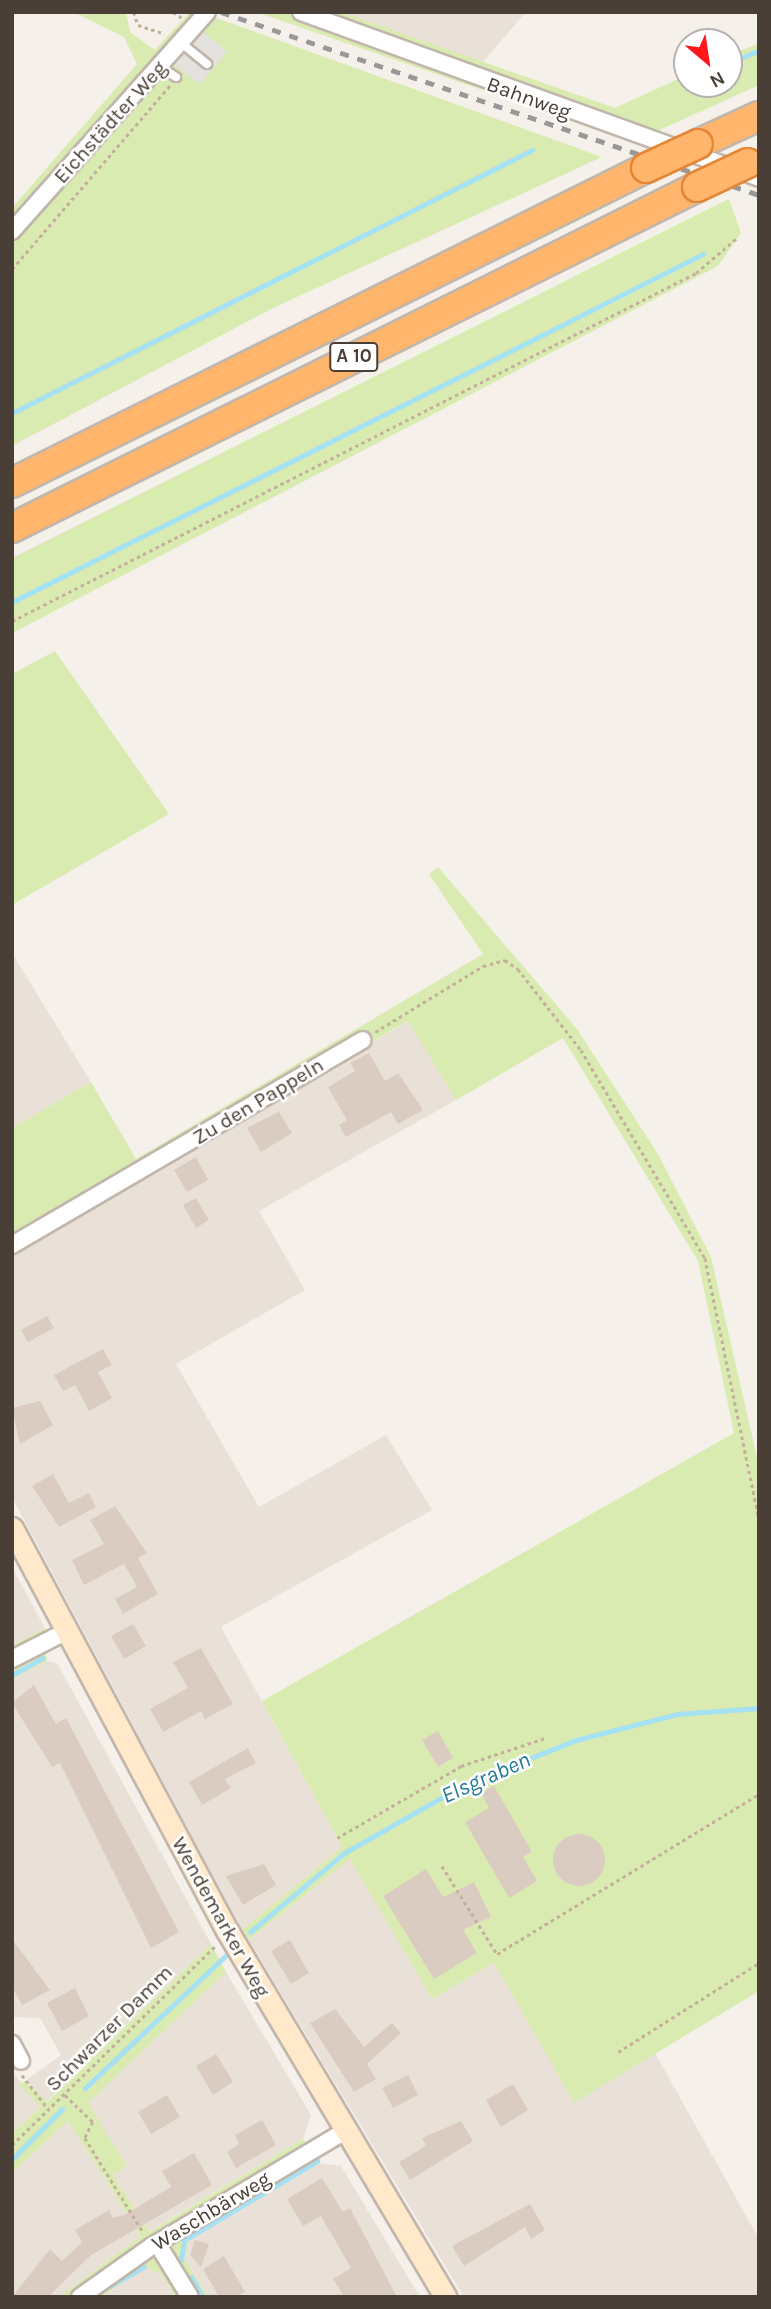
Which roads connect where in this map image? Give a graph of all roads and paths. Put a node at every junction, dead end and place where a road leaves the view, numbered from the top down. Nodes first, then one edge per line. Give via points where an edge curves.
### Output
1 (134, 12) edge
2 (207, 12) edge
3 (301, 12) edge
4 (180, 43) junction
5 (207, 64) dead end
6 (160, 67) junction
7 (176, 77) joint
8 (759, 116) edge
9 (755, 166) edge
10 (12, 230) edge
11 (738, 237) dead end
12 (12, 269) edge
13 (12, 483) edge
14 (12, 528) edge
15 (12, 621) edge
16 (363, 1040) joint
17 (12, 1245) edge
18 (759, 1519) edge
19 (12, 1528) edge
20 (66, 1631) junction
21 (12, 1659) edge
22 (545, 1738) dead end
23 (759, 1794) edge
24 (337, 1838) dead end
25 (442, 1866) dead end
26 (228, 1932) junction
27 (759, 1963) edge
28 (12, 2044) edge
29 (618, 2052) dead end
30 (21, 2061) joint
31 (65, 2095) junction
32 (49, 2111) junction
33 (345, 2131) junction
34 (12, 2145) edge
35 (155, 2244) junction
36 (80, 2297) edge
37 (190, 2297) edge
38 (446, 2297) edge

1 - 4 path via 138,25
2 - 4 street, Eichstädter Weg
3 - 9 street, Bahnweg
4 - 5 lane
4 - 6 street, Eichstädter Weg
6 - 7 lane
6 - 10 street, Eichstädter Weg
7 - 12 path
8 - 13 highway, A 10, bridge
9 - 14 highway, A 10, bridge via 697,187
11 - 15 path via 696,273
16 - 17 street, Zu den Pappeln
16 - 18 path via 483,966 505,960 581,1050 705,1258
19 - 20 street, Wendemarker Weg
20 - 21 street
20 - 26 street, Wendemarker Weg
22 - 24 path via 461,1766
23 - 25 path via 497,1954
26 - 31 path, Schwarzer Damm
26 - 33 street, Wendemarker Weg
27 - 29 path
28 - 30 street
30 - 32 path via 22,2082
31 - 32 path, Schwarzer Damm
31 - 35 path via 93,2122 85,2138
32 - 34 path, Schwarzer Damm
33 - 35 street, Waschbärweg
33 - 38 street, Wendemarker Weg
35 - 36 street, Waschbärweg
35 - 37 street

